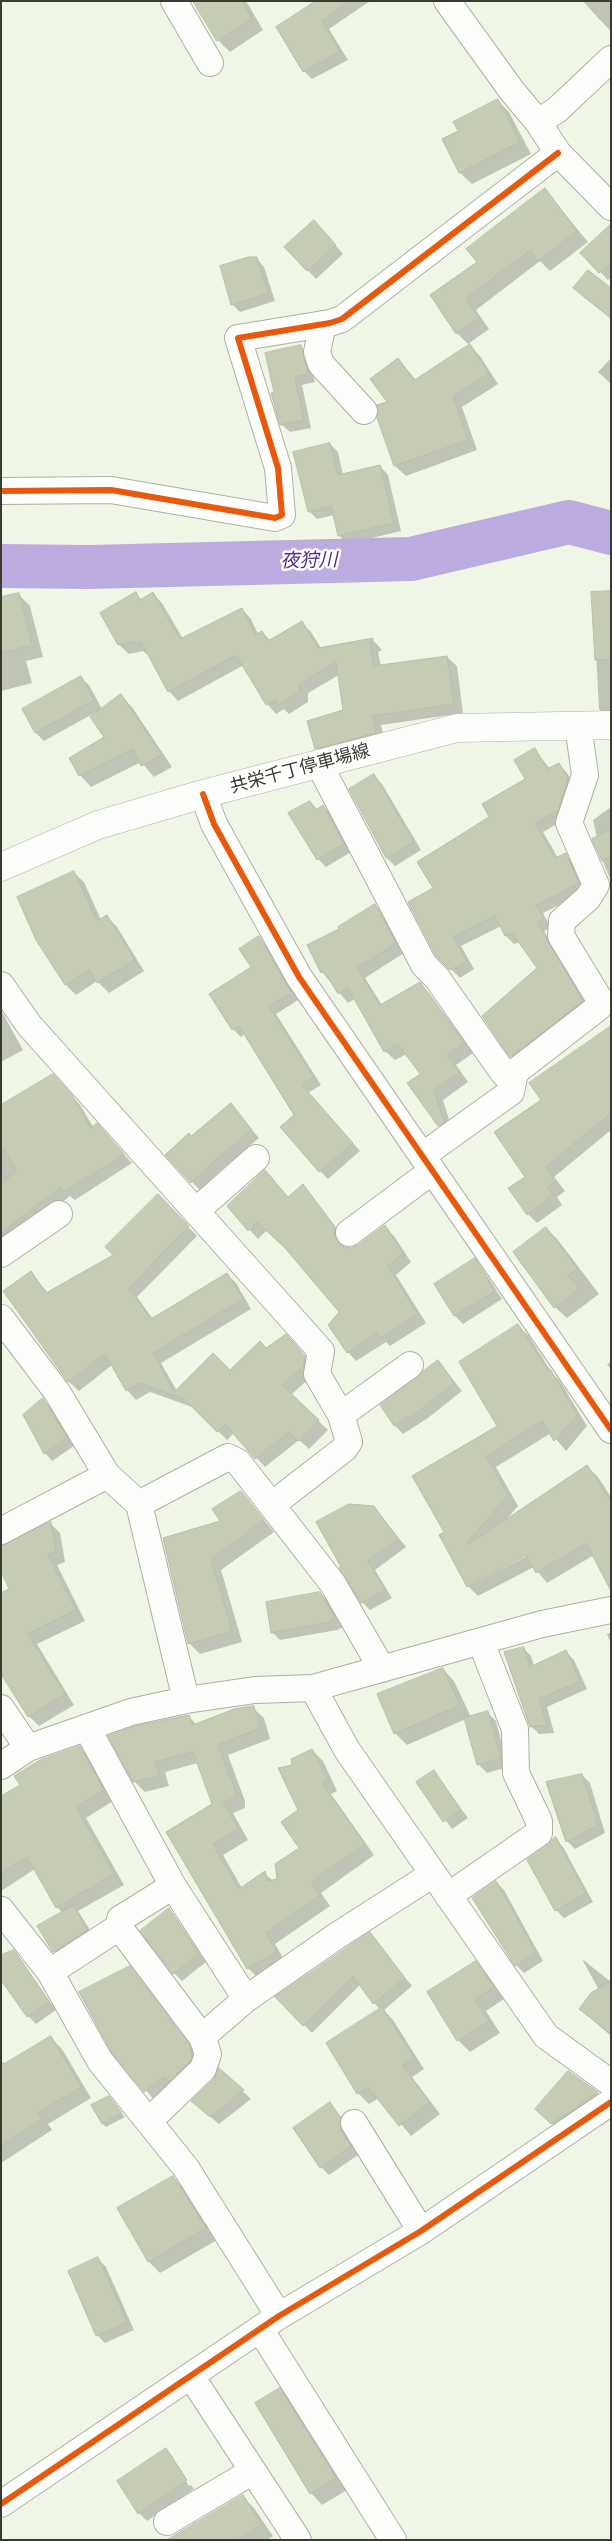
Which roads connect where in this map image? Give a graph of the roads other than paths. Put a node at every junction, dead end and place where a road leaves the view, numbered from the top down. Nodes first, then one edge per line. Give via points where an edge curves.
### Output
1 (174, 1) edge
2 (447, 1) edge
3 (611, 59) edge
4 (210, 63) dead end
5 (538, 122) junction
6 (558, 153) junction
7 (611, 207) edge
8 (323, 324) junction
9 (364, 411) dead end
10 (1, 491) edge
11 (578, 725) junction
12 (611, 725) edge
13 (319, 764) junction
14 (202, 794) junction
15 (1, 867) edge
16 (1, 985) edge
17 (606, 1001) edge
18 (512, 1082) junction
19 (256, 1158) dead end
20 (427, 1164) junction
21 (196, 1211) junction
22 (59, 1214) dead end
23 (349, 1232) dead end
24 (1, 1254) edge
25 (1, 1318) edge
26 (410, 1365) dead end
27 (341, 1415) junction
28 (610, 1425) edge
29 (106, 1475) junction
30 (139, 1504) junction
31 (273, 1504) junction
32 (1, 1531) edge
33 (611, 1610) edge
34 (481, 1642) junction
35 (382, 1669) junction
36 (313, 1688) junction
37 (186, 1700) junction
38 (1, 1708) edge
39 (87, 1728) junction
40 (28, 1748) junction
41 (1, 1766) edge
42 (433, 1874) junction
43 (173, 1886) junction
44 (448, 1896) junction
45 (1, 1910) edge
46 (118, 1927) junction
47 (50, 1972) junction
48 (246, 1999) junction
49 (202, 2037) junction
50 (611, 2083) edge
51 (611, 2102) edge
52 (149, 2121) junction
53 (354, 2123) dead end
54 (421, 2231) junction
55 (270, 2323) junction
56 (191, 2376) junction
57 (253, 2471) junction
58 (1, 2504) edge
59 (167, 2522) dead end
60 (298, 2540) edge
61 (393, 2540) edge

1 - 4 street
2 - 5 street
3 - 5 street via 557,110
5 - 6 street
6 - 7 street
6 - 8 street via 342,319
8 - 9 street via 317,352 321,364
8 - 10 street via 238,338 278,468 282,515 275,518 111,490
11 - 12 main road, 共栄千丁停車場線
11 - 13 main road, 共栄千丁停車場線 via 457,728
11 - 17 street via 585,775 569,823 596,885 588,898 562,920 561,936
13 - 14 main road, 共栄千丁停車場線
13 - 18 street via 424,965 437,978
14 - 15 main road, 共栄千丁停車場線 via 98,826
14 - 20 street via 214,824 299,977
16 - 21 street via 29,1025
17 - 18 street via 515,1072
18 - 20 street via 511,1092
19 - 21 street
20 - 23 street
20 - 28 street
21 - 27 street via 321,1352 318,1374
22 - 24 street
25 - 29 street via 57,1392
26 - 27 street
27 - 31 street via 349,1442 344,1449
29 - 30 street
29 - 32 street
30 - 31 street via 228,1457 238,1462
30 - 37 street
31 - 35 street via 333,1584
33 - 34 street via 542,1624
34 - 35 street
34 - 44 street via 515,1729 516,1772 539,1820 539,1833
35 - 36 street
36 - 37 street via 255,1690
36 - 42 street via 347,1750
37 - 39 street via 131,1712
38 - 40 street
39 - 40 street
39 - 43 street
40 - 41 street
42 - 44 street
42 - 48 street
43 - 46 street via 120,1919
43 - 48 street
44 - 50 street via 546,2036
45 - 47 street
46 - 47 street
46 - 49 street
47 - 52 street via 100,2061
48 - 49 street
49 - 52 street via 208,2054 203,2069
51 - 54 street
52 - 55 street via 186,2168
53 - 54 street
54 - 55 street
55 - 56 street
55 - 61 street
56 - 57 street
56 - 58 street
57 - 59 street
57 - 60 street

